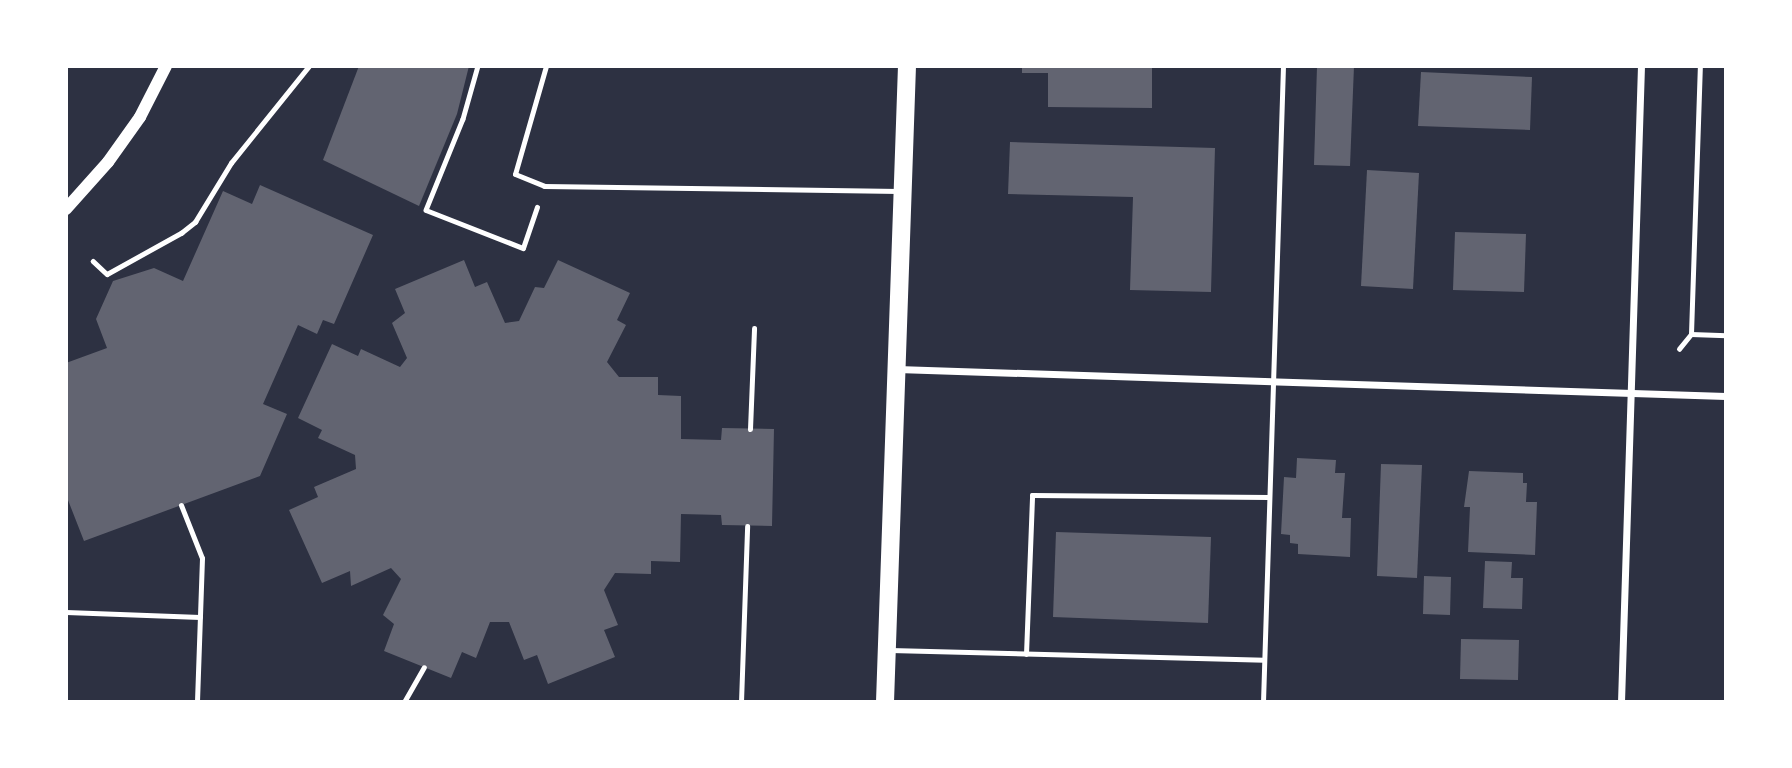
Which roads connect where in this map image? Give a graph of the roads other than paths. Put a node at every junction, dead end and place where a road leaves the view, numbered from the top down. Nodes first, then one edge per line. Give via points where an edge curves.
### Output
1 (166, 66) edge
2 (546, 66) edge
3 (907, 66) edge
4 (1283, 66) edge
5 (1641, 66) edge
6 (902, 191) junction
7 (68, 207) edge
8 (754, 328) dead end
9 (896, 369) junction
10 (1272, 381) junction
11 (1630, 393) junction
12 (1726, 396) edge
13 (750, 429) dead end
14 (1269, 497) junction
15 (181, 505) dead end
16 (747, 526) dead end
17 (66, 612) edge
18 (200, 617) junction
19 (887, 650) junction
20 (1026, 654) junction
21 (1264, 660) junction
22 (424, 667) dead end
23 (197, 702) edge
24 (404, 702) edge
25 (741, 702) edge
26 (885, 702) edge
27 (1263, 702) edge
28 (1621, 702) edge

1 - 7 street via 140,117
2 - 6 lane via 515,174 544,186
3 - 6 main road
4 - 10 lane
5 - 11 street
6 - 9 main road
8 - 13 lane
9 - 10 street
9 - 19 main road
10 - 11 street
10 - 14 lane
11 - 12 street
11 - 28 street
14 - 20 lane via 1032,495
14 - 21 lane
15 - 18 lane via 202,558
16 - 25 lane
17 - 18 lane
18 - 23 lane
19 - 20 lane
19 - 26 main road
20 - 21 lane
21 - 27 lane
22 - 24 lane

